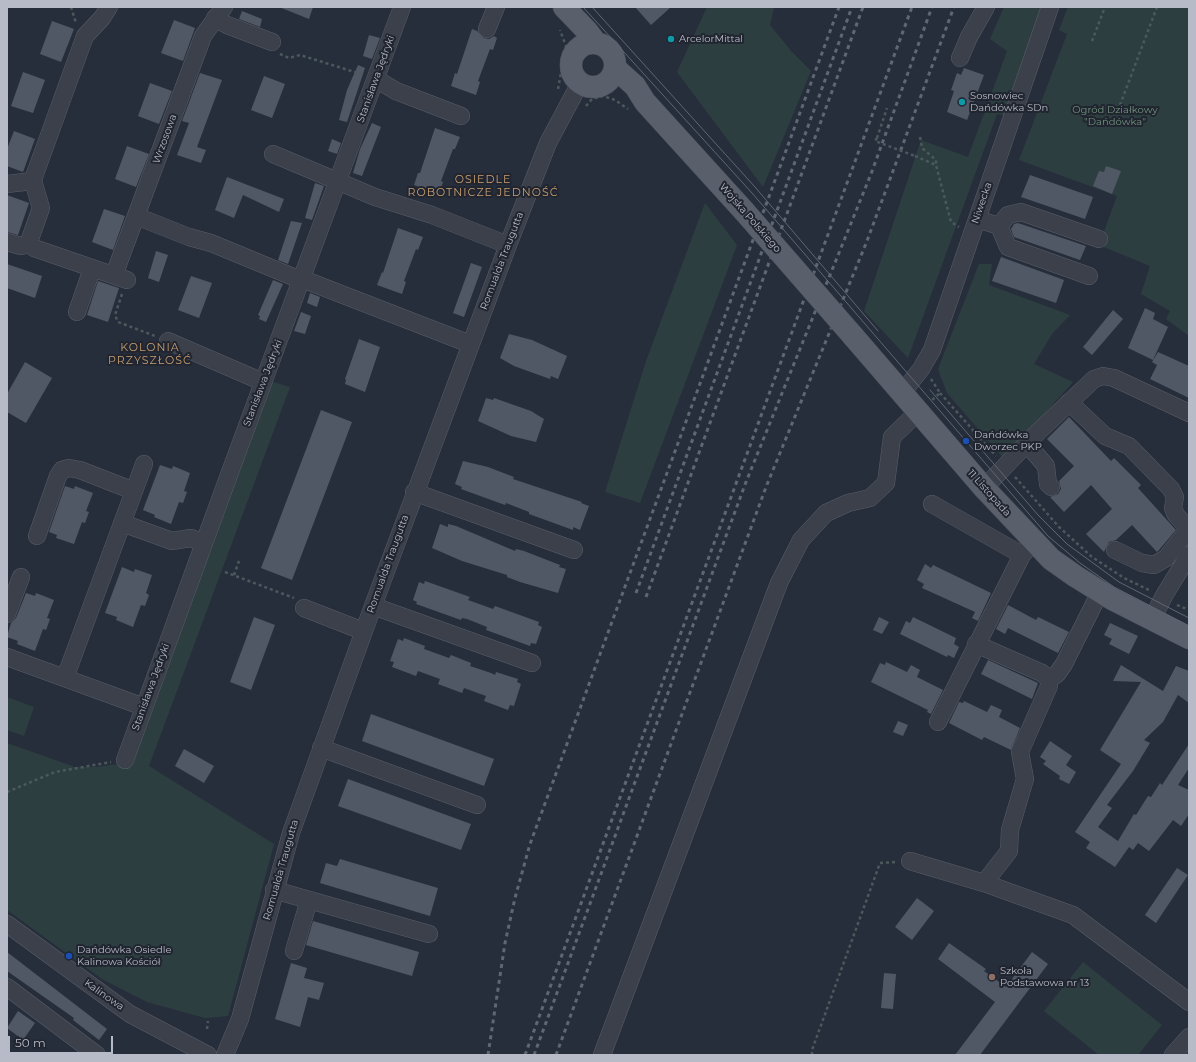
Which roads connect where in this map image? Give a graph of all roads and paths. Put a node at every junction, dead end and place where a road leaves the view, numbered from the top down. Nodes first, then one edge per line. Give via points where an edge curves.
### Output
1 (109, 7) edge
2 (402, 7) edge
3 (496, 7) edge
4 (986, 7) edge
5 (1050, 7) edge
6 (1105, 7) edge
7 (1157, 7) edge
8 (219, 12) edge
9 (563, 15) edge
10 (487, 29) dead end
11 (1092, 41) dead end
12 (272, 42) joint
13 (586, 47) junction
14 (960, 58) dead end
15 (609, 77) junction
16 (376, 79) junction
17 (580, 83) junction
18 (556, 95) dead end
19 (1120, 105) dead end
20 (887, 108) dead end
21 (462, 116) dead end
22 (920, 137) dead end
23 (273, 154) dead end
24 (936, 165) junction
25 (338, 180) junction
26 (33, 181) junction
27 (7, 184) edge
28 (136, 216) junction
29 (977, 219) junction
30 (999, 226) junction
31 (959, 227) dead end
32 (1098, 239) dead end
33 (7, 242) edge
34 (30, 244) junction
35 (508, 245) junction
36 (92, 269) junction
37 (1089, 276) dead end
38 (120, 278) junction
39 (302, 279) junction
40 (77, 312) dead end
41 (853, 336) joint
42 (168, 340) joint
43 (470, 344) junction
44 (263, 382) junction
45 (940, 392) dead end
46 (902, 393) junction
47 (1070, 402) junction
48 (918, 412) junction
49 (1189, 413) edge
50 (1027, 444) junction
51 (144, 464) dead end
52 (1006, 466) junction
53 (1051, 487) dead end
54 (984, 488) junction
55 (134, 491) junction
56 (414, 492) junction
57 (932, 504) dead end
58 (122, 523) junction
59 (1189, 529) edge
60 (37, 536) dead end
61 (204, 543) junction
62 (1028, 548) junction
63 (574, 550) dead end
64 (1115, 550) dead end
65 (1189, 556) edge
66 (239, 561) dead end
67 (225, 572) dead end
68 (234, 575) junction
69 (21, 577) dead end
70 (1100, 592) junction
71 (1163, 597) junction
72 (372, 606) junction
73 (304, 608) joint
74 (1189, 610) edge
75 (7, 614) edge
76 (1152, 620) junction
77 (1189, 623) edge
78 (363, 631) junction
79 (1189, 638) edge
80 (976, 644) junction
81 (7, 657) edge
82 (532, 663) dead end
83 (64, 678) junction
84 (1049, 679) junction
85 (144, 708) junction
86 (938, 722) dead end
87 (321, 748) junction
88 (125, 760) joint
89 (7, 792) edge
90 (477, 805) dead end
91 (910, 860) joint
92 (984, 883) junction
93 (274, 890) junction
94 (309, 900) junction
95 (7, 924) edge
96 (429, 934) dead end
97 (294, 951) dead end
98 (7, 987) edge
99 (1189, 1002) edge
100 (208, 1021) dead end
101 (207, 1029) dead end
102 (1189, 1037) edge
103 (97, 1055) edge
104 (208, 1055) edge
105 (225, 1055) edge
106 (602, 1055) edge
107 (812, 1055) edge
108 (1173, 1055) edge

1 - 26 street via 85,36
2 - 16 street, Stanisława Jędryki
3 - 10 street
4 - 14 street
5 - 29 street, Niwecka
6 - 11 path
7 - 19 path
8 - 12 street via 228,26
8 - 28 street, Wrzosowa via 203,36
9 - 13 main road via 587,31
9 - 18 path via 566,46
12 - 16 path via 275,52 289,58 300,55
13 - 15 main road via 610,50 614,60
13 - 17 main road via 573,56 572,74
15 - 17 main road via 595,87 587,87
15 - 41 main road, Wojska Polskiego, bridge via 634,86 645,102
16 - 21 street via 396,91
16 - 25 street, Stanisława Jędryki
17 - 35 street, Romualda Traugutta via 548,143
20 - 24 path, bridge via 875,141
22 - 24 path via 922,148 936,160
23 - 25 street
24 - 31 path via 951,222
25 - 35 street via 375,197 432,215
25 - 39 street, Stanisława Jędryki
26 - 27 street
26 - 34 street via 40,208
28 - 38 street, Wrzosowa
28 - 39 street
29 - 30 street
29 - 46 street, Niwecka via 932,350
30 - 32 street via 1008,215 1021,212
30 - 37 street via 1008,247
33 - 34 street via 21,246
34 - 36 street via 34,248
35 - 43 street, Romualda Traugutta
36 - 38 street
36 - 40 street
38 - 42 path via 115,315 118,322
39 - 43 street
39 - 44 street, Stanisława Jędryki
41 - 46 main road, 11 Listopada
42 - 44 street
43 - 56 street, Romualda Traugutta
44 - 61 street, Stanisława Jędryki
45 - 52 path
46 - 48 main road, 11 Listopada
47 - 49 street via 1094,379 1103,376 1114,378
47 - 50 street
47 - 59 street via 1105,436 1129,446 1171,489 1175,497 1173,508 1176,515
48 - 54 main road, 11 Listopada
48 - 106 street via 892,437 886,483 870,498 848,502 826,513 801,540 778,583
50 - 52 street
50 - 53 street via 1046,466 1048,484
51 - 55 street
52 - 54 street
52 - 71 path via 1059,527 1092,557 1124,578
54 - 62 main road, 11 Listopada
55 - 58 street
55 - 60 street via 80,470 62,470
56 - 63 street
56 - 72 street, Romualda Traugutta
57 - 62 street
58 - 61 street via 172,541 191,538
58 - 83 street
59 - 64 street via 1166,558 1154,565
61 - 85 street, Stanisława Jędryki
62 - 70 main road, 11 Listopada via 1051,559
62 - 80 street
65 - 71 street
66 - 68 path
67 - 68 path
68 - 73 path via 294,598
69 - 75 street
70 - 76 main road, 11 Listopada
70 - 84 street via 1064,664 1057,674
71 - 74 path
71 - 76 street
72 - 78 street, Romualda Traugutta
72 - 82 street
73 - 78 street
76 - 77 main road, 11 Listopada
76 - 79 main road, 11 Listopada
78 - 87 street, Romualda Traugutta
80 - 84 street
80 - 86 street
81 - 83 street
83 - 85 street
84 - 92 street via 1049,686 1020,752 1025,778 1010,830 1009,851
85 - 88 street, Stanisława Jędryki
87 - 90 street
87 - 93 street, Romualda Traugutta
88 - 89 path via 55,772
91 - 92 street
91 - 107 path via 880,863
92 - 99 street via 1073,915
93 - 94 street
93 - 105 street, Romualda Traugutta via 240,1019
94 - 96 street
94 - 97 street
95 - 104 street, Kalinowa via 130,1014
98 - 103 street
100 - 101 path
102 - 108 street

